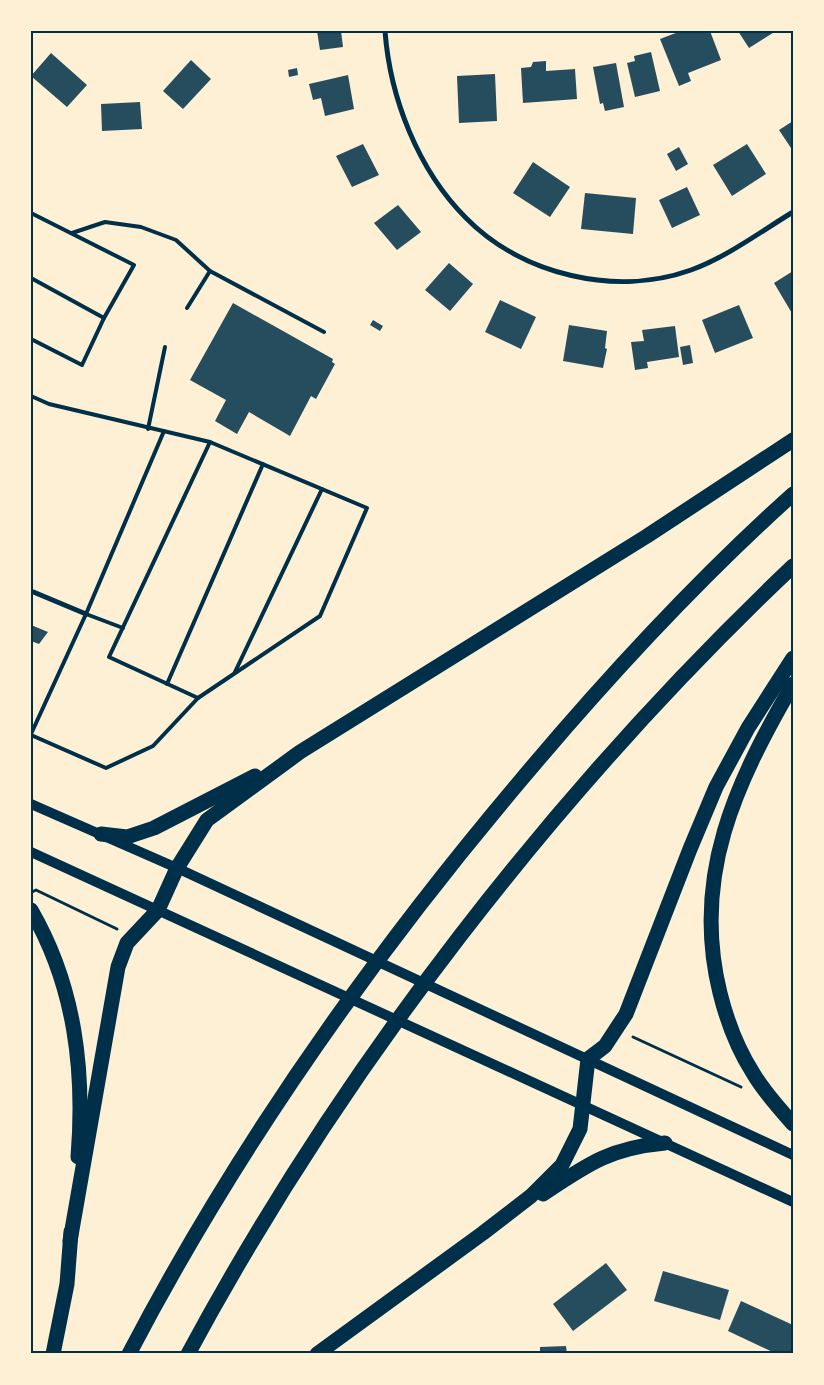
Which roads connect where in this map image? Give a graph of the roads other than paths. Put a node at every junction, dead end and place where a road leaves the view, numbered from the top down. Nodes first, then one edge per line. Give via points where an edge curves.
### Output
1 (385, 31) edge
2 (793, 212) edge
3 (31, 213) edge
4 (72, 233) junction
5 (210, 271) junction
6 (31, 278) edge
7 (187, 308) dead end
8 (104, 318) junction
9 (324, 332) dead end
10 (31, 339) edge
11 (165, 347) dead end
12 (31, 396) edge
13 (148, 429) junction
14 (164, 431) junction
15 (793, 440) edge
16 (210, 442) junction
17 (263, 464) junction
18 (322, 489) junction
19 (793, 494) edge
20 (793, 566) edge
21 (31, 591) edge
22 (86, 614) junction
23 (123, 628) junction
24 (793, 658) edge
25 (234, 674) junction
26 (167, 684) junction
27 (793, 684) edge
28 (198, 698) junction
29 (31, 735) edge
30 (300, 752) junction
31 (31, 804) edge
32 (101, 834) junction
33 (31, 852) edge
34 (177, 868) junction
35 (31, 910) edge
36 (158, 910) junction
37 (588, 1059) junction
38 (584, 1107) junction
39 (793, 1124) edge
40 (665, 1143) junction
41 (793, 1155) edge
42 (793, 1202) edge
43 (503, 1218) junction
44 (70, 1241) junction
45 (53, 1354) edge
46 (129, 1354) edge
47 (188, 1354) edge
48 (317, 1354) edge

1 - 2 street via 386,54 408,128 442,190 466,219 520,256 552,270 581,277 632,281 659,278 716,259
3 - 4 lane
4 - 5 lane via 104,222 141,227 176,240
4 - 8 lane via 134,264
5 - 7 lane
5 - 9 lane
6 - 8 lane
8 - 10 lane via 82,365
11 - 13 lane
12 - 13 lane via 49,404
13 - 14 lane
14 - 16 lane
14 - 22 lane
15 - 30 highway via 647,536
16 - 17 lane
16 - 23 lane
17 - 18 lane
17 - 26 lane
18 - 25 lane
18 - 25 lane via 367,508 320,616
19 - 46 highway via 663,621 559,735 391,942 257,1136 156,1302
20 - 47 highway via 732,624 574,796 449,952 316,1139
21 - 22 street
22 - 23 lane
22 - 29 lane
23 - 26 lane via 109,657
24 - 37 highway via 716,786 626,1014 605,1046
25 - 28 lane
26 - 28 lane
27 - 39 highway via 730,812 711,888 710,920 716,977 730,1027 753,1073
28 - 29 lane via 154,746 106,768
30 - 32 highway via 154,828 127,837
30 - 34 highway via 207,820
31 - 32 main road
32 - 34 main road
33 - 36 main road
34 - 36 highway
34 - 37 main road
35 - 44 highway via 59,966 78,1048 79,1132
36 - 38 main road
36 - 44 highway via 127,943 118,966
37 - 38 highway
37 - 41 main road
38 - 40 main road
38 - 43 highway via 580,1129 562,1165
40 - 42 main road
40 - 43 highway via 633,1146 606,1155
43 - 48 highway
44 - 45 highway via 67,1284

